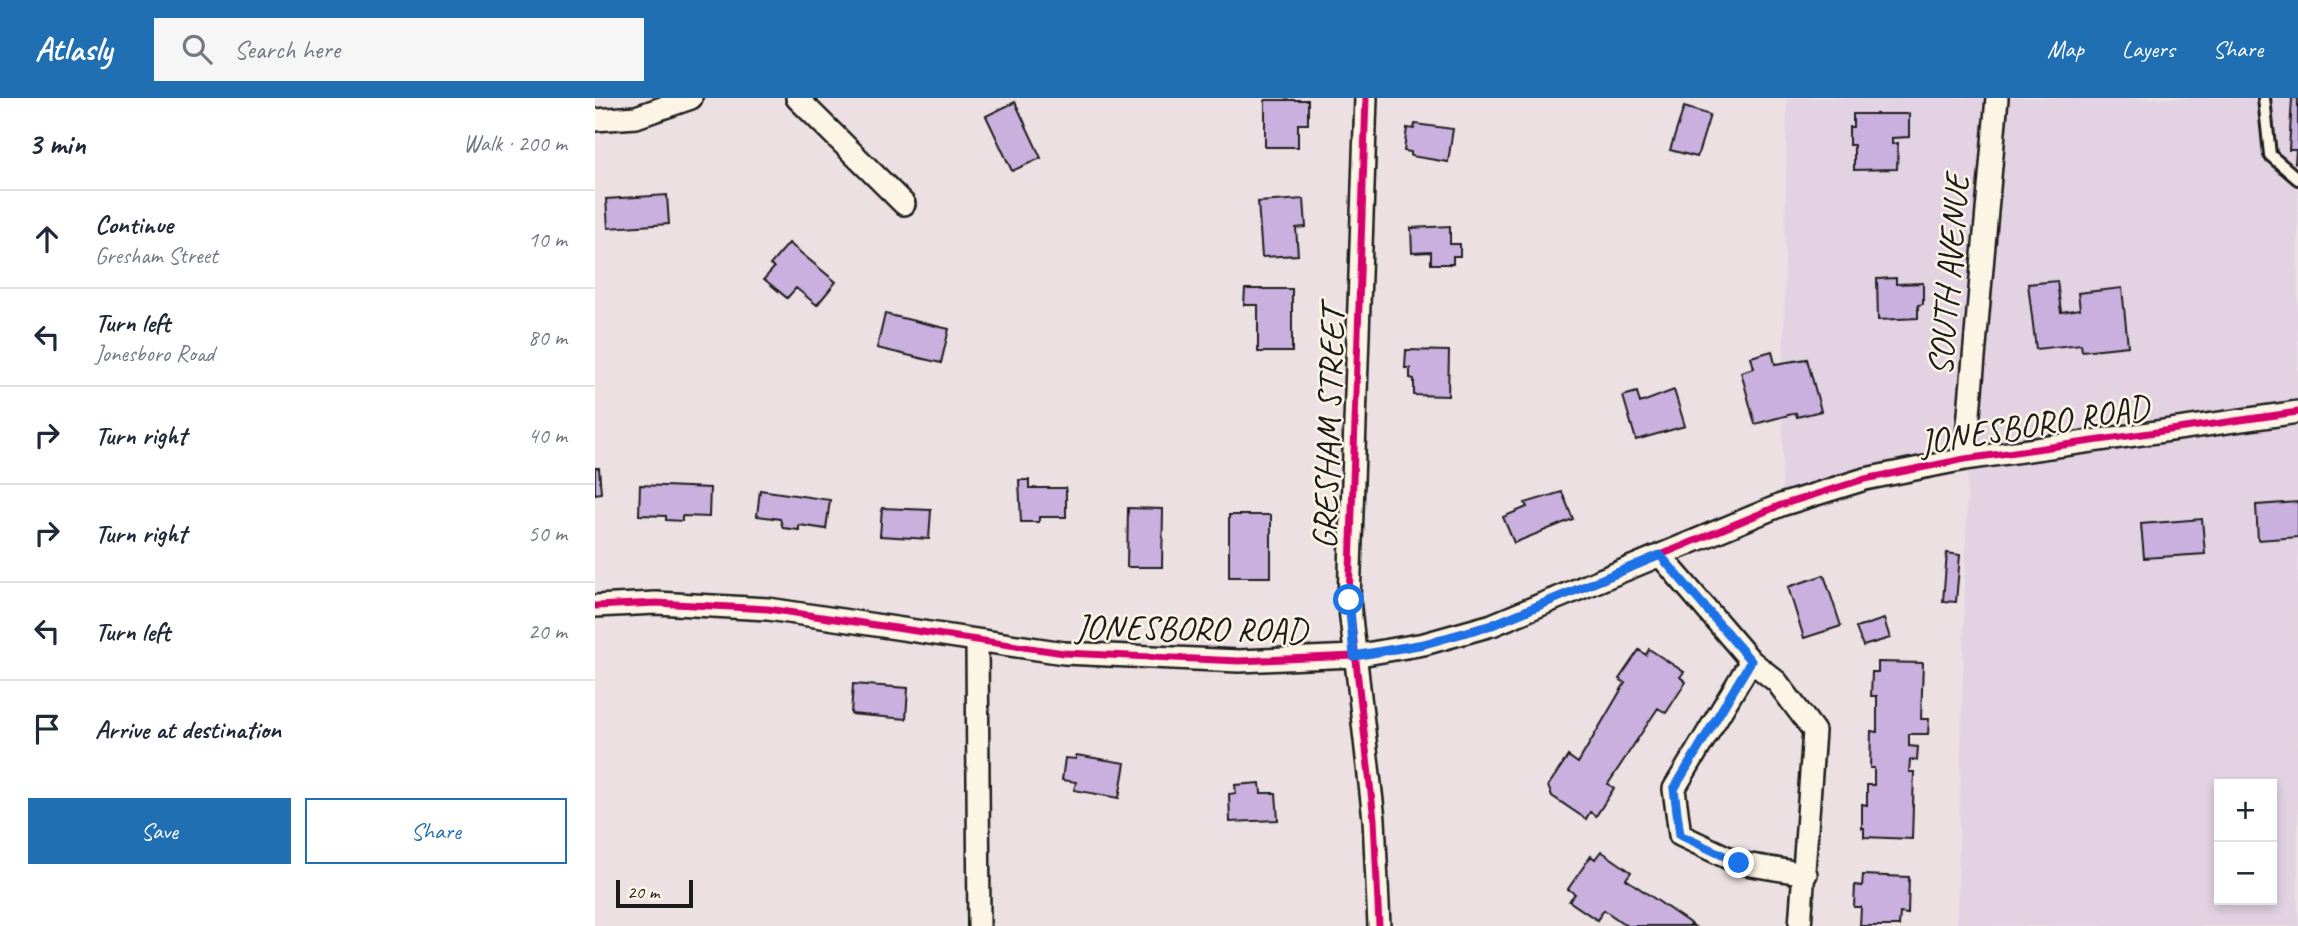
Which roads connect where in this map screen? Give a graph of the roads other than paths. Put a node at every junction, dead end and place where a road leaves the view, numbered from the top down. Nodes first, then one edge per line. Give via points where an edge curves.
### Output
1 (691, 98) edge
2 (797, 98) edge
3 (1366, 98) edge
4 (1997, 98) edge
5 (2264, 98) edge
6 (595, 120) edge
7 (2298, 179) edge
8 (904, 204) dead end
9 (2298, 412) edge
10 (1965, 458) junction
11 (1660, 555) junction
12 (595, 606) edge
13 (977, 642) junction
14 (1354, 656) junction
15 (1751, 661) junction
16 (1806, 874) junction
17 (979, 926) edge
18 (1379, 926) edge
19 (1800, 926) edge

1 - 6 street via 636,117
2 - 8 street
3 - 14 street, GRESHAM STREET via 1349,600
4 - 10 street, SOUTH AVENUE
5 - 7 lane via 2270,155
9 - 10 street, JONESBORO ROAD
10 - 11 street, JONESBORO ROAD via 1865,479 1781,505
11 - 14 street, JONESBORO ROAD via 1492,625 1424,644
11 - 15 street
12 - 13 street, JONESBORO ROAD via 656,603 768,610
13 - 14 street, JONESBORO ROAD via 1064,653 1239,661
13 - 17 street
14 - 18 street, GRESHAM STREET via 1374,820
15 - 16 street via 1777,682 1814,731
15 - 16 street via 1674,789 1680,835 1739,863
16 - 19 street

